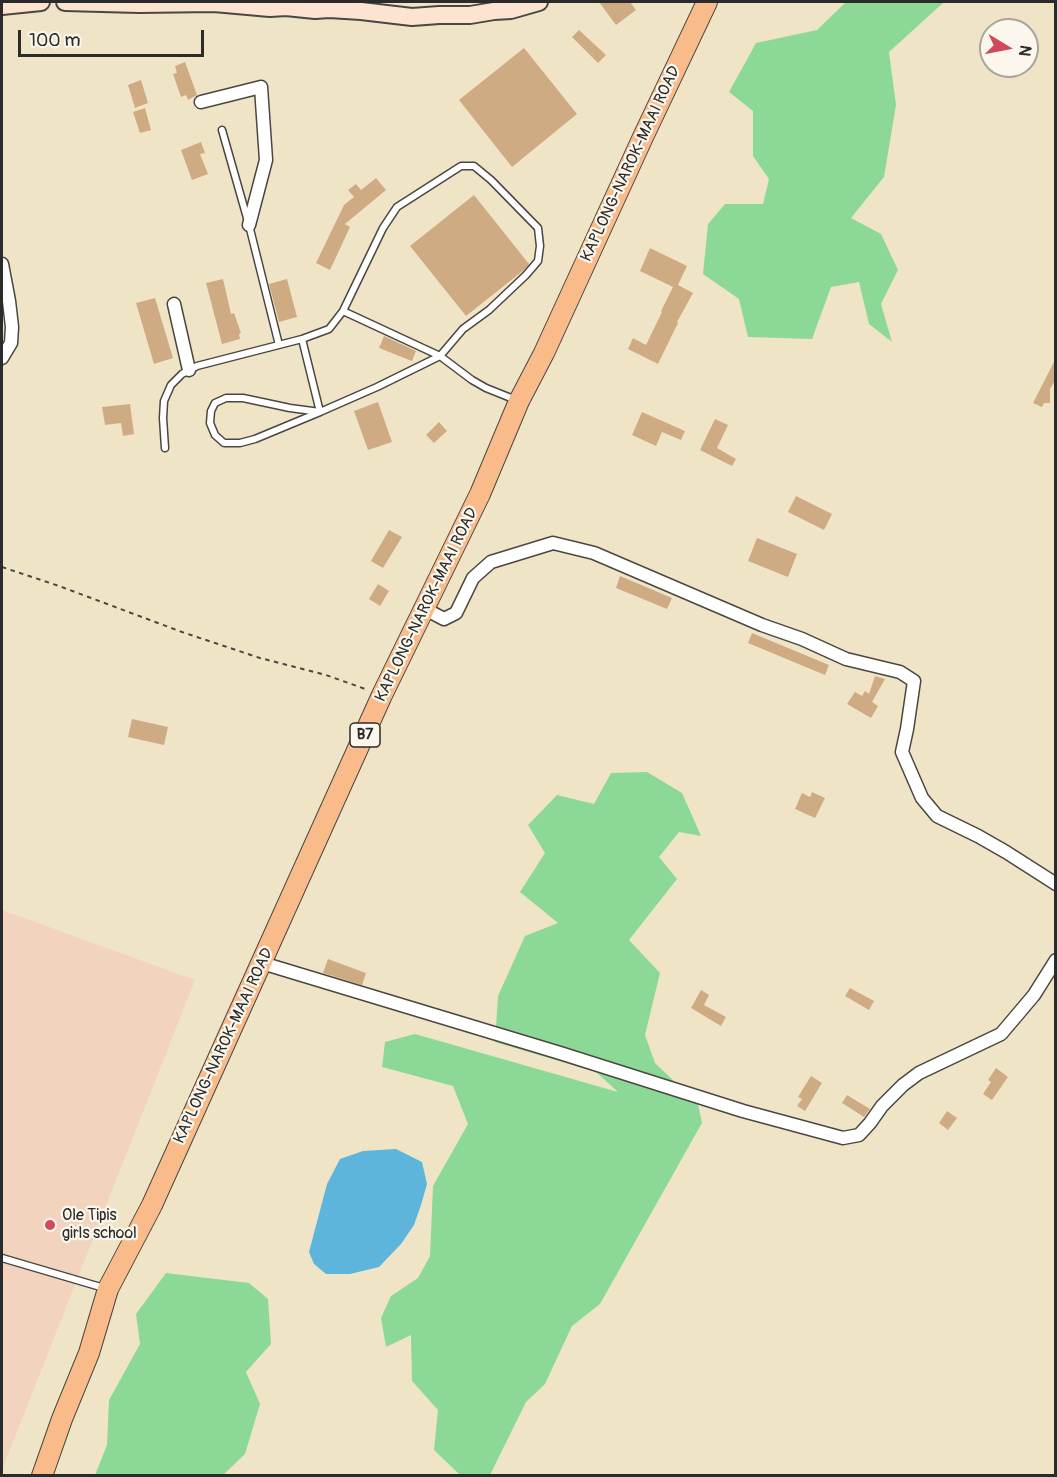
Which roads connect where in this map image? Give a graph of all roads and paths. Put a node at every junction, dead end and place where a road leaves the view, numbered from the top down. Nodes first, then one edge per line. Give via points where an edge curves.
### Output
1 (40, 2) edge
2 (64, 2) edge
3 (539, 2) edge
4 (706, 2) edge
5 (286, 4) edge
6 (2, 6) edge
7 (201, 102) dead end
8 (222, 130) dead end
9 (249, 225) junction
10 (2, 264) edge
11 (174, 304) dead end
12 (343, 311) junction
13 (302, 339) junction
14 (279, 345) junction
15 (440, 356) junction
16 (2, 358) edge
17 (189, 370) junction
18 (519, 401) junction
19 (320, 412) junction
20 (165, 448) dead end
21 (2, 567) edge
22 (425, 609) junction
23 (382, 695) junction
24 (1056, 885) edge
25 (1056, 960) edge
26 (262, 963) junction
27 (2, 1258) edge
28 (108, 1289) junction
29 (42, 1476) edge

1 - 6 main road
2 - 5 main road via 214,3 270,8
3 - 5 main road via 470,15 412,17
4 - 18 highway, KAPLONG-NAROK-MAAI ROAD / B7
7 - 9 street via 261,87 266,160
8 - 9 lane
9 - 14 lane
10 - 16 street via 12,327 10,343
11 - 17 street
12 - 13 lane via 329,329
12 - 15 lane
12 - 15 lane via 397,207 461,166 474,166 538,228 538,261 489,310 463,329
13 - 14 lane
13 - 19 lane
14 - 17 lane
15 - 18 lane via 486,388
15 - 19 lane
17 - 20 lane via 171,385 164,401
18 - 22 highway, KAPLONG-NAROK-MAAI ROAD / B7
19 - 19 lane via 226,398 215,403 210,423 215,435 224,442 240,443
21 - 23 path via 193,636
22 - 23 highway, KAPLONG-NAROK-MAAI ROAD / B7
22 - 24 street via 444,619 456,613 473,578 491,562 553,543 594,553 846,659 900,672 914,681 902,752 922,798 937,816 1006,852
23 - 26 highway, KAPLONG-NAROK-MAAI ROAD / B7
25 - 26 street via 1034,995 1001,1034 919,1073 882,1106 859,1135 843,1138 743,1112
26 - 28 highway, KAPLONG-NAROK-MAAI ROAD / B7 via 152,1205
27 - 28 lane
28 - 29 highway, KAPLONG-NAROK-MAAI ROAD / B7 via 89,1353

